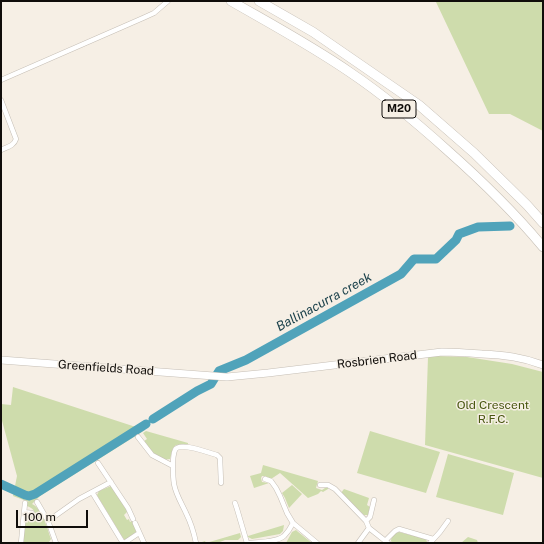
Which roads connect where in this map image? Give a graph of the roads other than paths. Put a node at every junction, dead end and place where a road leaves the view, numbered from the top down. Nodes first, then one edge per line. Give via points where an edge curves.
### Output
1 (168, 1) edge
2 (231, 1) edge
3 (259, 1) edge
4 (1, 80) edge
5 (1, 100) edge
6 (1, 150) edge
7 (543, 222) edge
8 (543, 248) edge
9 (1, 360) edge
10 (543, 365) edge
11 (210, 376) joint
12 (138, 437) dead end
13 (98, 463) dead end
14 (173, 466) junction
15 (265, 479) dead end
16 (111, 482) junction
17 (221, 482) dead end
18 (320, 485) dead end
19 (92, 492) junction
20 (374, 500) dead end
21 (37, 502) dead end
22 (25, 503) dead end
23 (235, 503) dead end
24 (24, 512) junction
25 (32, 513) dead end
26 (48, 521) junction
27 (366, 521) junction
28 (448, 521) dead end
29 (294, 523) junction
30 (369, 528) junction
31 (139, 534) junction
32 (281, 541) edge
33 (432, 541) edge
34 (387, 542) edge
35 (20, 543) edge
36 (56, 543) edge
37 (123, 543) edge
38 (144, 543) edge
39 (196, 543) edge
40 (246, 543) edge
41 (250, 543) edge
42 (317, 543) edge
43 (358, 543) edge

1 - 4 street via 154,13
2 - 8 highway, M20 via 308,45 393,104 483,182
3 - 7 highway, M20 via 313,32 419,105 474,152
5 - 6 street via 16,139 12,145
9 - 11 street, Greenfields Road
10 - 11 street, Rosbrien Road via 518,357 447,352 261,374
12 - 14 street via 152,455
13 - 16 street
14 - 17 street via 175,449 180,446 217,455 220,458
14 - 39 street via 176,492
15 - 29 street via 271,481 276,488 286,513
16 - 19 street
16 - 31 street via 128,508
18 - 27 street via 328,485 335,489
19 - 26 street
19 - 37 street
20 - 27 street
21 - 26 street
22 - 24 street
23 - 40 street
24 - 25 street
24 - 35 street
26 - 36 street
27 - 30 street
28 - 33 street
29 - 32 street
29 - 42 street
30 - 34 street
30 - 43 street
31 - 37 street
31 - 38 street
32 - 41 street
33 - 34 street via 399,529

